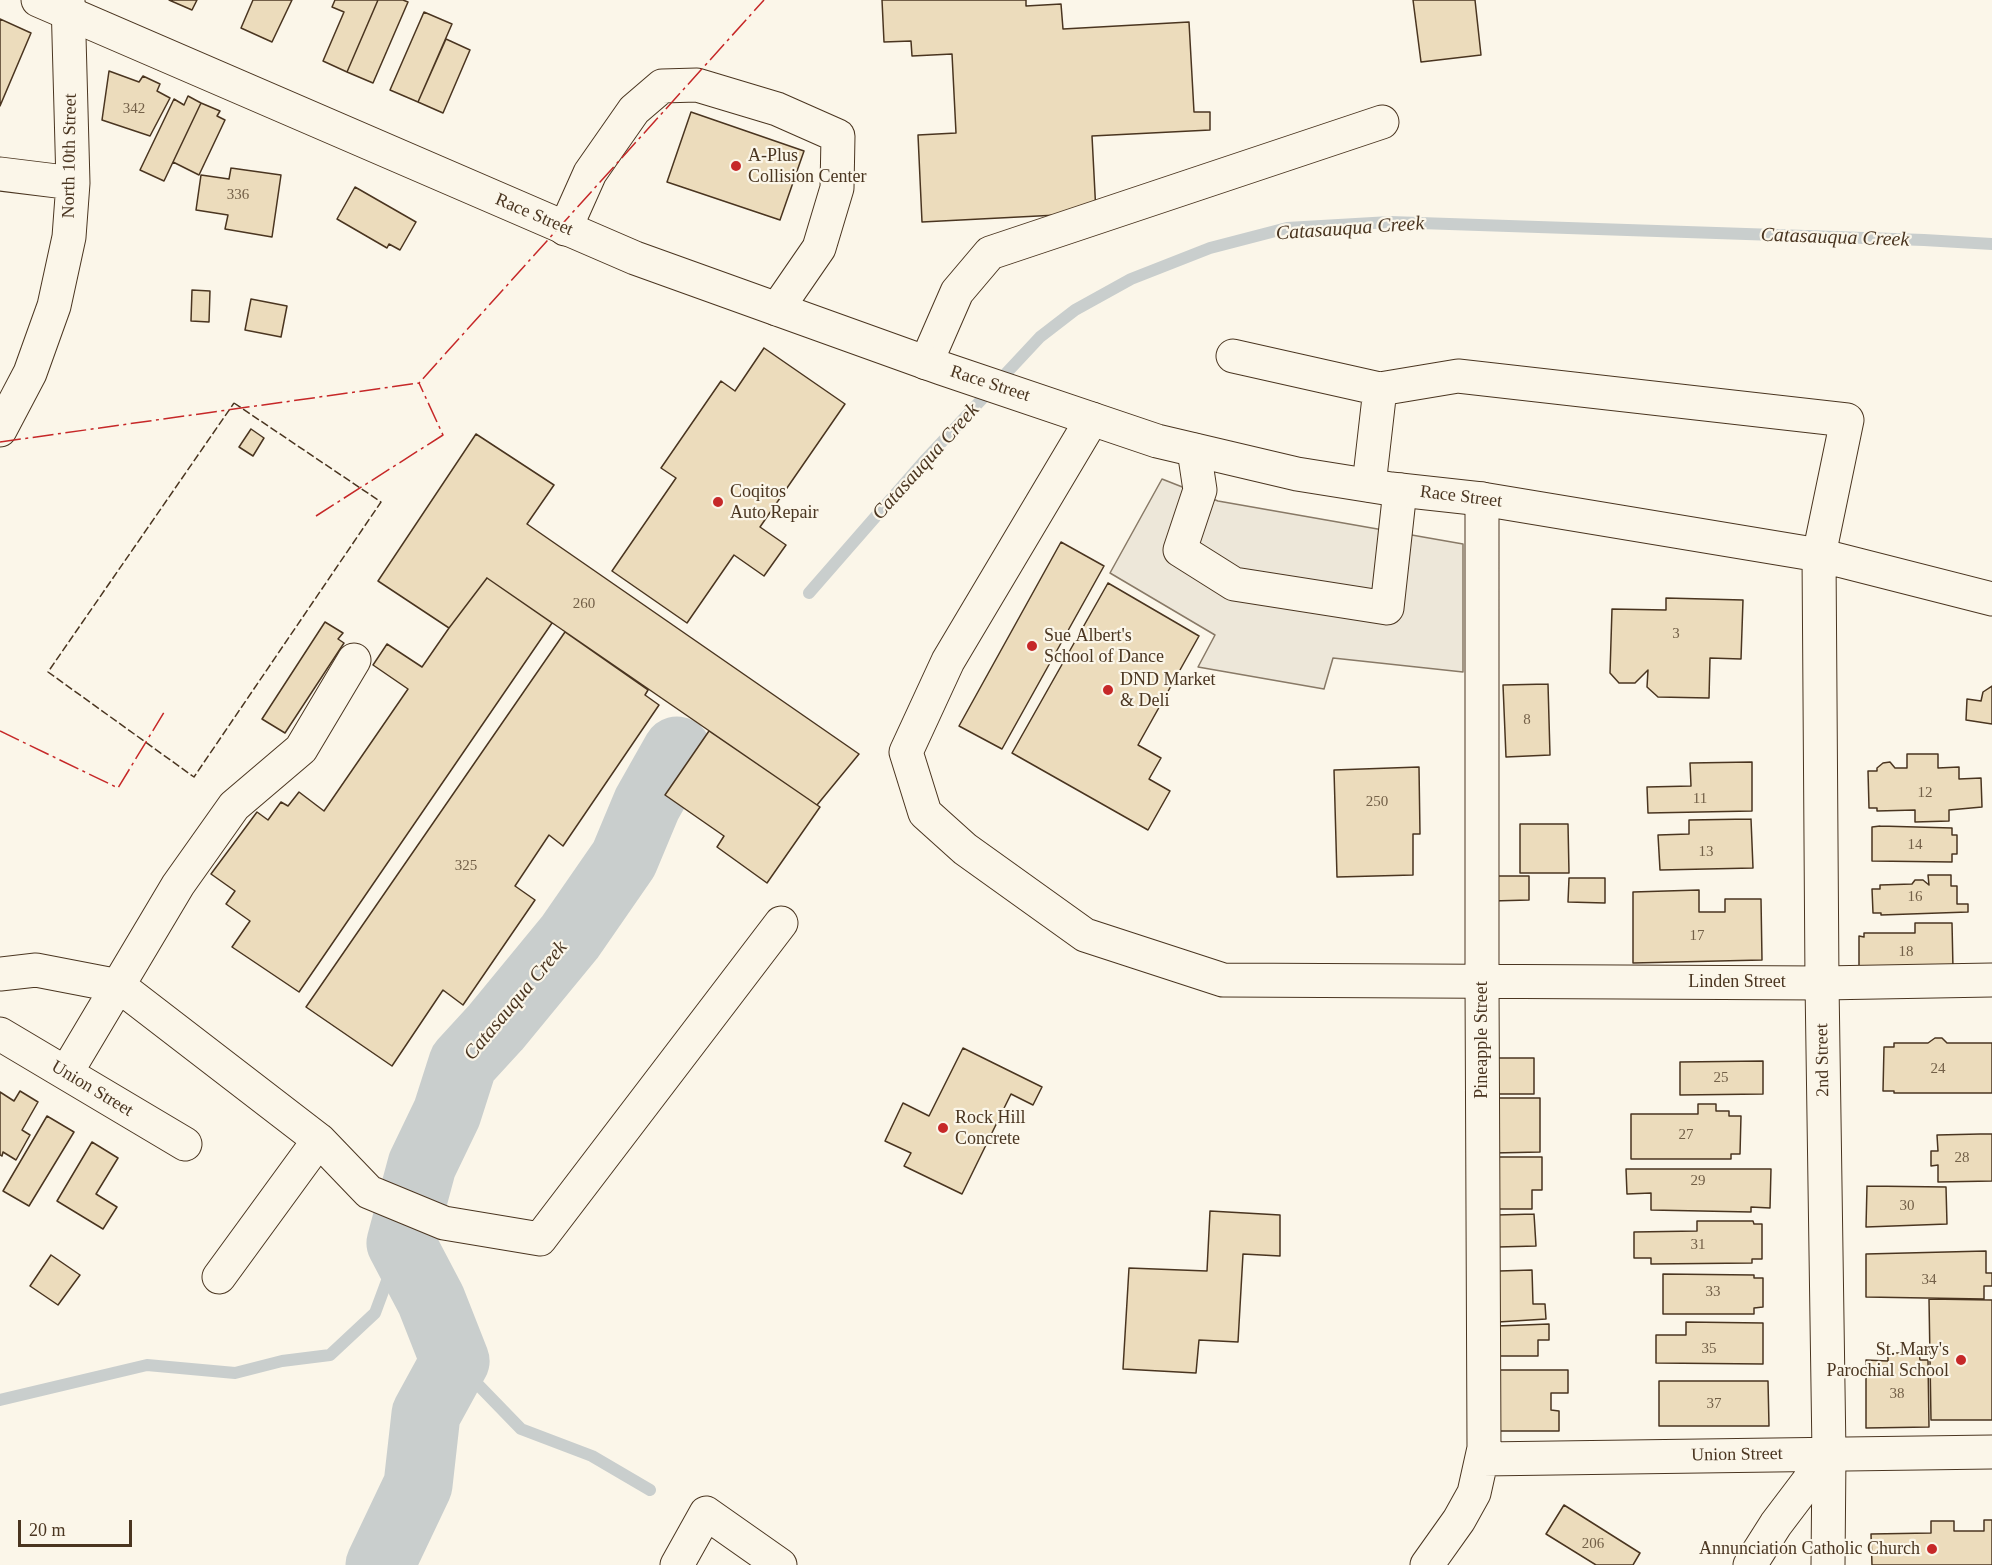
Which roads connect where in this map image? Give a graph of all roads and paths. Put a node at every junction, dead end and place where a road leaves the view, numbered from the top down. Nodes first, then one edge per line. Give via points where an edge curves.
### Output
1 (38, 0) edge
2 (69, 7) edge
3 (1382, 122) dead end
4 (0, 174) edge
5 (74, 183) junction
6 (565, 229) junction
7 (777, 309) junction
8 (1233, 356) dead end
9 (934, 365) junction
10 (1380, 389) junction
11 (1092, 419) junction
12 (0, 430) edge
13 (1194, 450) junction
14 (1384, 488) junction
15 (1482, 498) junction
16 (1819, 555) junction
17 (1992, 599) edge
18 (354, 660) dead end
19 (781, 923) dead end
20 (0, 974) edge
21 (1992, 980) edge
22 (1482, 981) junction
23 (1822, 982) junction
24 (119, 986) junction
25 (0, 1034) edge
26 (66, 1073) junction
27 (319, 1140) junction
28 (185, 1144) dead end
29 (219, 1277) dead end
30 (1992, 1452) edge
31 (1829, 1454) junction
32 (1483, 1459) junction
33 (678, 1565) edge
34 (780, 1565) edge
35 (1427, 1565) edge
36 (1750, 1565) edge
37 (1828, 1565) edge

1 - 2 street, Race Street
2 - 5 street, North 10th Street
2 - 6 street, Race Street
3 - 9 street via 990,253 957,292
4 - 5 street
5 - 12 street, North 10th Street via 69,237 54,306 30,373
6 - 7 street, Race Street
6 - 7 street via 590,173 634,110 662,86 697,85 777,109 838,136 837,188 819,248
7 - 9 street, Race Street
8 - 10 street
9 - 11 street, Race Street
10 - 14 street
10 - 16 street, 2nd Street via 1458,376 1847,420
11 - 13 street, Race Street
11 - 22 street, Linden Street via 948,661 906,752 925,813 965,849 1085,935 1223,980
13 - 14 street, Race Street via 1297,474
13 - 14 street via 1200,490 1180,549 1234,584 1387,608
14 - 15 street, Race Street
15 - 16 street, Race Street
15 - 22 street, Pineapple Street
16 - 17 street, Race Street
16 - 23 street, 2nd Street
18 - 24 street via 301,750 234,806 178,885
19 - 27 street via 540,1239 444,1223 369,1192
20 - 24 street via 36,970
21 - 23 street, Linden Street
22 - 23 street, Linden Street
22 - 32 street, Pineapple Street
23 - 31 street, 2nd Street
24 - 26 street
24 - 27 street
25 - 26 street, Union Street
26 - 28 street, Union Street
27 - 29 street
30 - 31 street, Union Street
31 - 32 street, Union Street
31 - 36 street
31 - 37 street, 2nd Street
32 - 35 street, Pineapple Street via 1474,1493
33 - 34 street via 706,1513

